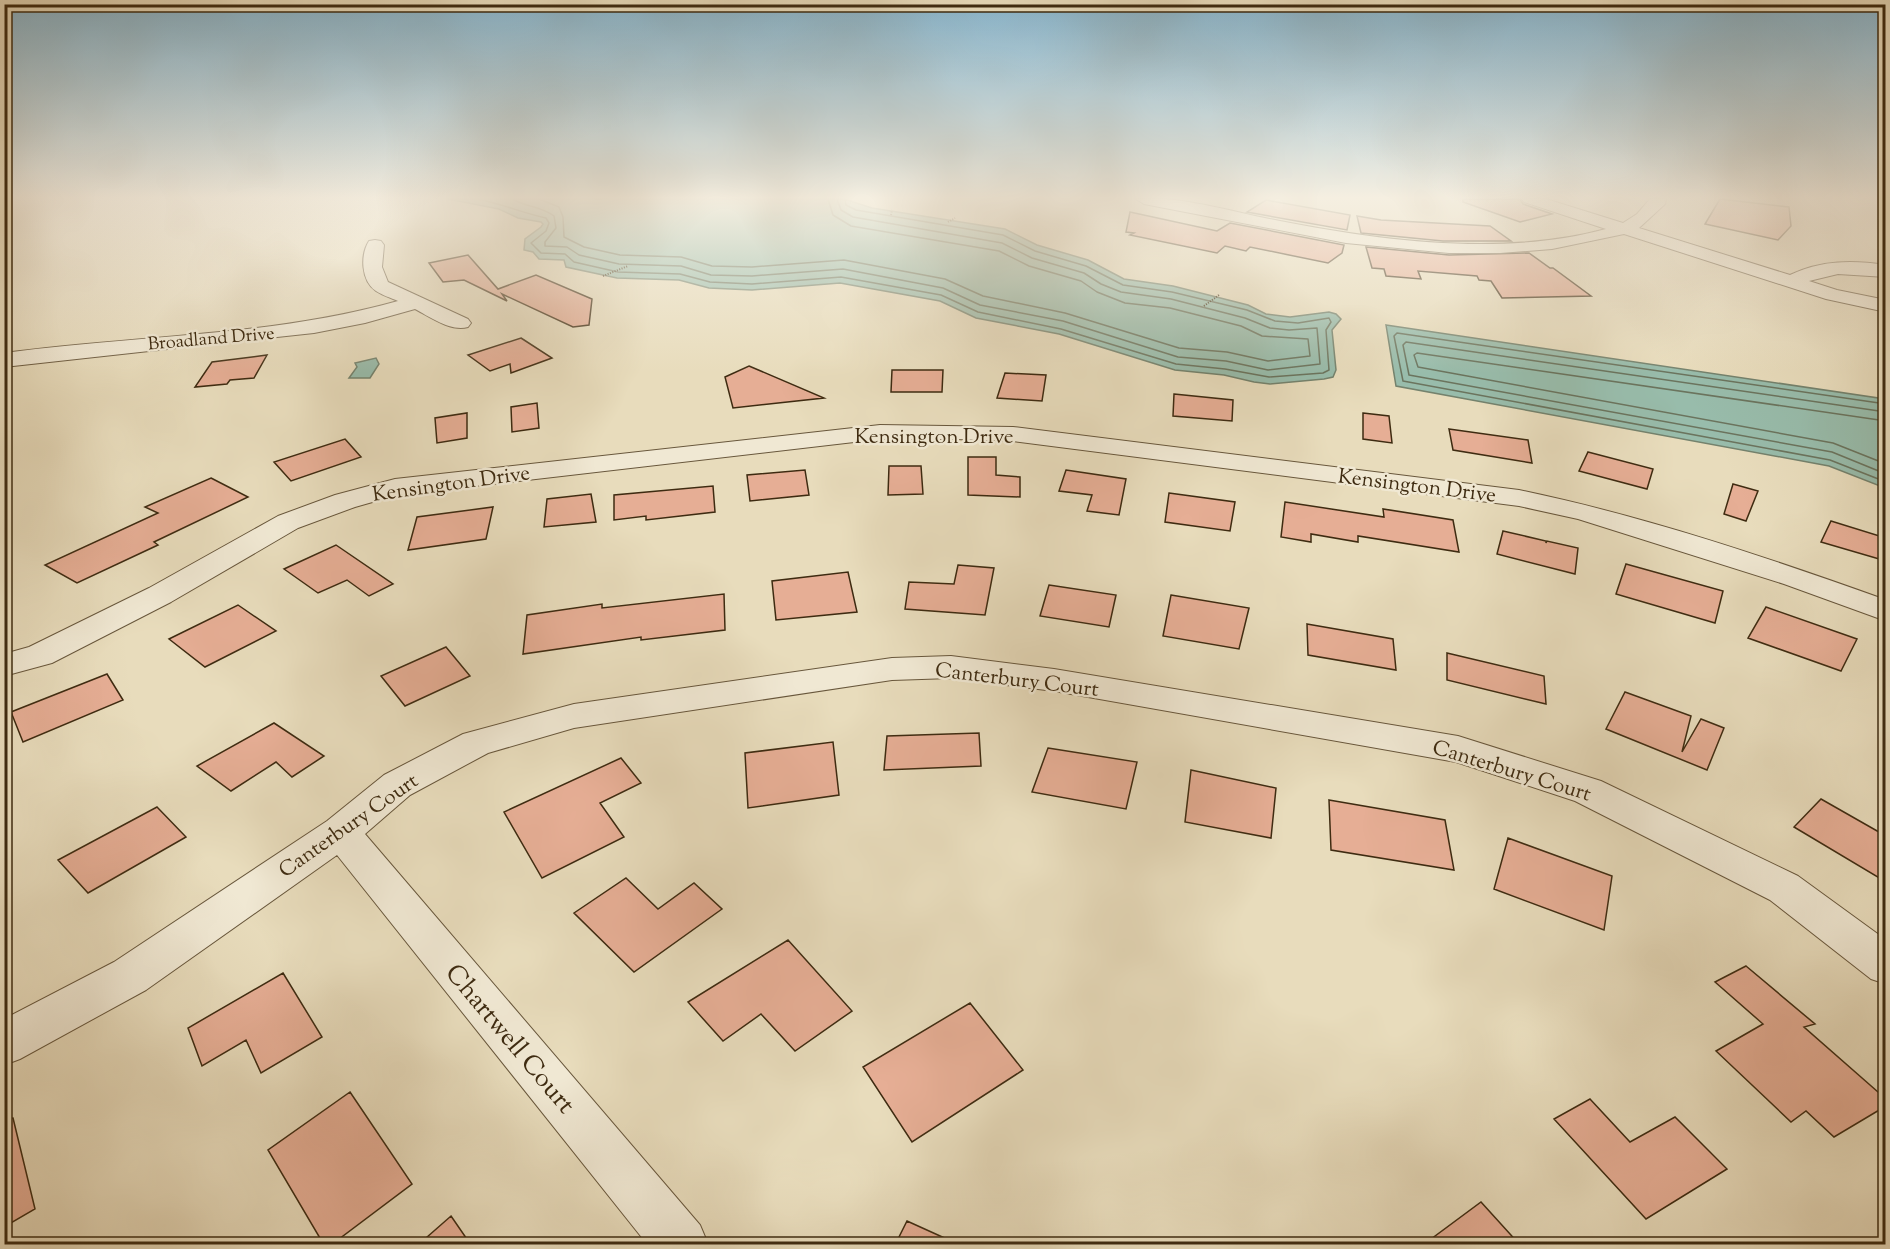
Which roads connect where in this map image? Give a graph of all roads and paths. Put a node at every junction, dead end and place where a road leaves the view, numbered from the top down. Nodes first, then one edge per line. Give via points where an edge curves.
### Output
1 (373, 257) edge
2 (1713, 257) edge
3 (628, 266) dead end
4 (1886, 271) edge
5 (603, 276) dead end
6 (1792, 282) junction
7 (1219, 295) dead end
8 (415, 303) junction
9 (1204, 306) dead end
10 (1886, 306) edge
11 (461, 323) dead end
12 (4, 360) edge
13 (1886, 610) edge
14 (4, 665) edge
15 (340, 831) junction
16 (1886, 966) edge
17 (4, 1043) edge
18 (681, 1245) edge

1 - 8 street via 374,277 381,286
2 - 6 street
3 - 5 path
4 - 6 street via 1828,268
6 - 10 street
7 - 9 path
8 - 11 street
8 - 12 street, Broadland Drive via 310,328
13 - 14 street, Kensington Drive via 1585,512 1519,498 1013,434 880,432 395,487 288,522 160,595 40,655
15 - 16 street, Canterbury Court via 397,785 476,743 574,716 892,669 951,668 1054,680 1458,749 1588,791 1784,888
15 - 17 street, Canterbury Court via 130,976
15 - 18 street, Chartwell Court

